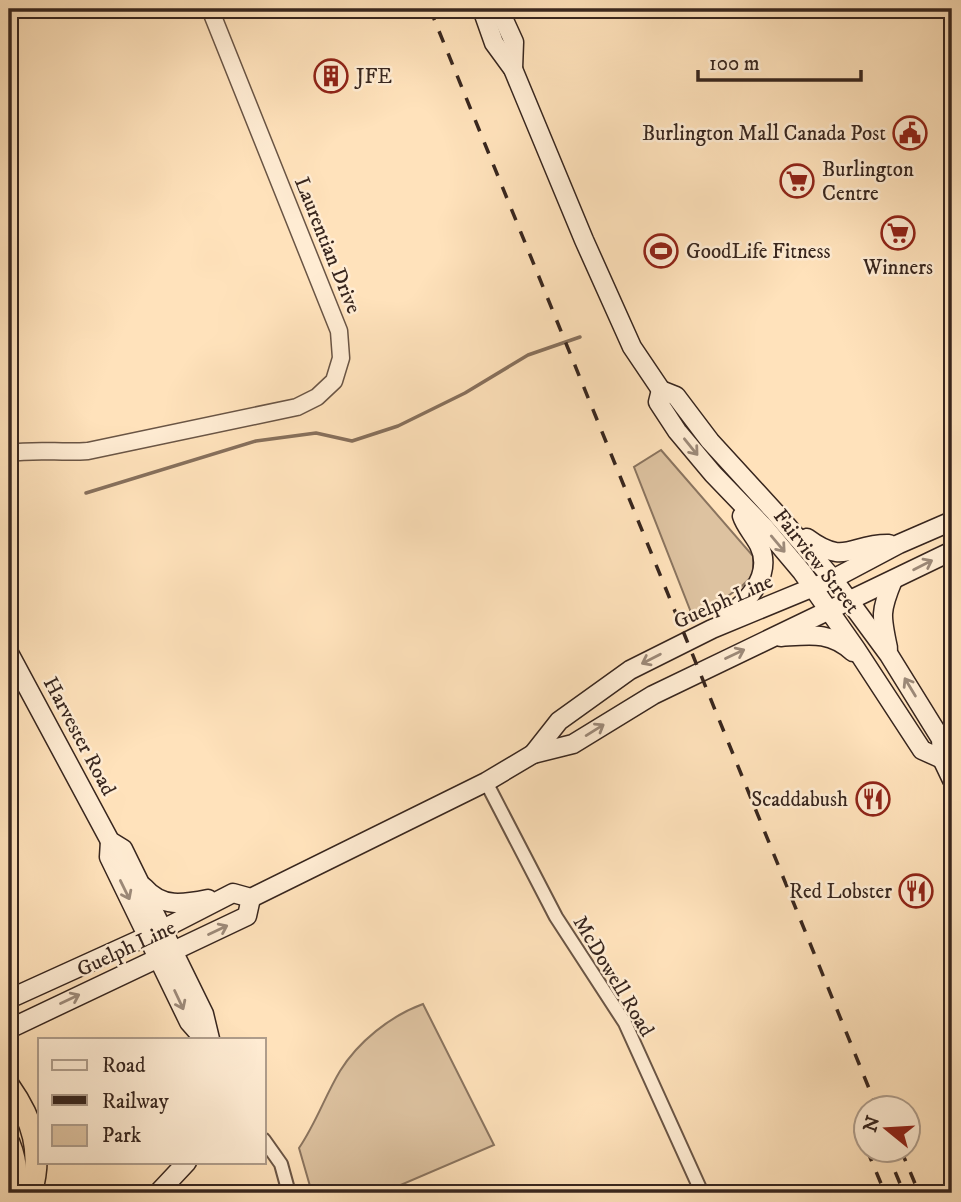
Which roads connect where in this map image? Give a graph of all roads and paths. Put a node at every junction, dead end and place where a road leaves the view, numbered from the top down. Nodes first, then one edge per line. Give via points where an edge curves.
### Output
1 (209, 9) edge
2 (482, 9) edge
3 (499, 9) edge
4 (513, 69) junction
5 (661, 390) junction
6 (9, 453) edge
7 (740, 502) junction
8 (952, 521) edge
9 (793, 531) junction
10 (899, 544) junction
11 (952, 551) edge
12 (833, 579) junction
13 (893, 580) junction
14 (813, 587) junction
15 (849, 601) junction
16 (829, 610) junction
17 (712, 629) junction
18 (774, 637) junction
19 (9, 653) edge
20 (889, 654) junction
21 (865, 662) junction
22 (533, 754) junction
23 (942, 759) junction
24 (952, 780) edge
25 (486, 782) junction
26 (110, 841) junction
27 (135, 876) junction
28 (233, 893) junction
29 (251, 898) junction
30 (155, 933) junction
31 (165, 954) junction
32 (9, 999) edge
33 (9, 1029) edge
34 (203, 1038) edge
35 (211, 1038) edge
36 (9, 1086) edge
37 (9, 1143) edge
38 (266, 1143) edge
39 (185, 1164) edge
40 (13, 1193) edge
41 (31, 1193) edge
42 (158, 1193) edge
43 (289, 1193) edge
44 (702, 1193) edge

1 - 6 street, Laurentian Drive via 339,331 341,358 334,381 297,407 136,443 73,452
2 - 4 main road, Fairview Street via 494,43
3 - 4 main road, Fairview Street via 513,42
4 - 5 main road, Fairview Street via 632,347
5 -> 7 main road, Fairview Street via 658,402 663,411
5 - 9 main road, Fairview Street via 677,396 710,441
7 -> 14 main road, Fairview Street
7 - 17 main road via 742,520 761,547 762,572 745,603
8 - 10 main road, Guelph Line
9 - 10 main road via 837,554
9 - 12 main road, Fairview Street
10 - 12 main road, Guelph Line
13 -> 11 main road, Guelph Line
12 - 14 main road, Guelph Line
12 - 15 main road, Fairview Street
13 - 15 main road, Guelph Line
13 - 20 main road via 881,616
14 - 16 main road, Fairview Street
14 - 17 main road, Guelph Line
15 - 16 main road, Guelph Line
15 - 20 main road, Fairview Street
16 - 18 main road, Guelph Line
16 - 21 main road, Fairview Street
17 -> 22 main road, Guelph Line via 630,670 559,721
18 - 21 main road via 822,635 838,640
22 -> 18 main road, Guelph Line via 573,744 653,695
19 - 26 main road, Harvester Road
23 -> 20 main road, Fairview Street via 942,740
21 - 23 main road, Fairview Street via 922,750
22 - 25 main road, Guelph Line
23 - 24 main road, Fairview Street
25 - 29 main road, Guelph Line
25 - 44 street, McDowell Road via 556,917 625,1023
26 - 27 main road, Harvester Road via 122,849
26 -> 30 main road, Harvester Road via 109,857
27 - 28 main road via 149,893 171,904
27 - 30 main road, Harvester Road
28 - 29 main road
28 - 30 main road, Guelph Line
31 -> 29 main road, Guelph Line via 247,916
30 - 31 main road, Harvester Road
30 - 32 main road, Guelph Line
33 -> 31 main road, Guelph Line
31 -> 34 main road via 189,1022
31 - 35 main road via 204,1014
36 - 41 highway via 25,1108 36,1146
37 - 40 highway via 17,1181
38 - 43 street via 281,1164
39 - 42 main road

